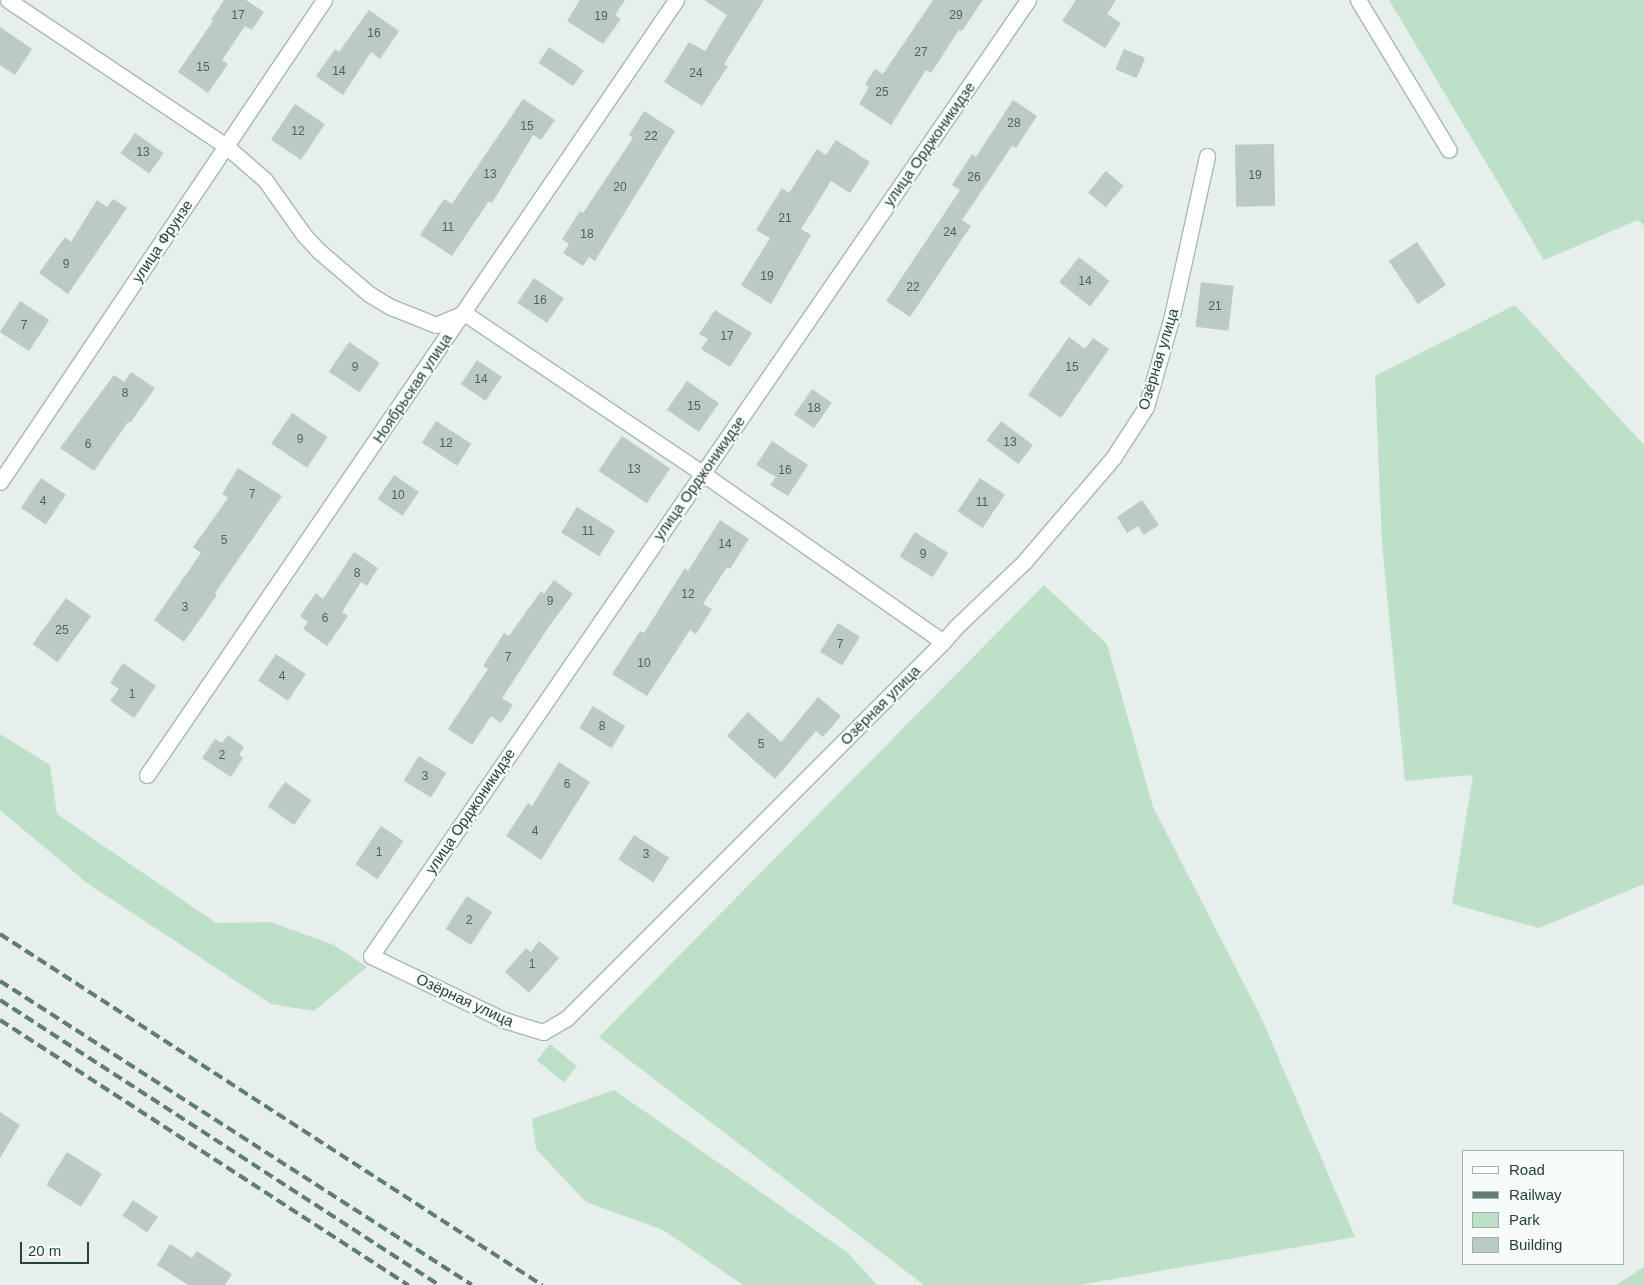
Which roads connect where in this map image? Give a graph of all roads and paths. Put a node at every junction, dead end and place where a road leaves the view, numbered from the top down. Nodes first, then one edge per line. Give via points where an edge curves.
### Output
1 (8, 0) edge
2 (324, 0) edge
3 (676, 0) edge
4 (1028, 0) edge
5 (1358, 0) edge
6 (226, 146) junction
7 (1449, 150) dead end
8 (1207, 156) dead end
9 (464, 314) junction
10 (702, 473) junction
11 (0, 482) edge
12 (943, 642) junction
13 (147, 775) dead end
14 (371, 956) joint

1 - 6 street
2 - 6 street, улица Фрунзе
3 - 9 street, Ноябрьская улица
4 - 10 street, улица Орджоникидзе
5 - 7 street
6 - 9 street via 265,180 309,241 369,294 391,307 436,325
6 - 11 street, улица Фрунзе
8 - 12 street, Озёрная улица via 1171,320 1146,407 1113,458 1024,562
9 - 10 street
9 - 13 street, Ноябрьская улица
10 - 12 street
10 - 14 street, улица Орджоникидзе
12 - 14 street, Озёрная улица via 567,1018 544,1032 504,1020

